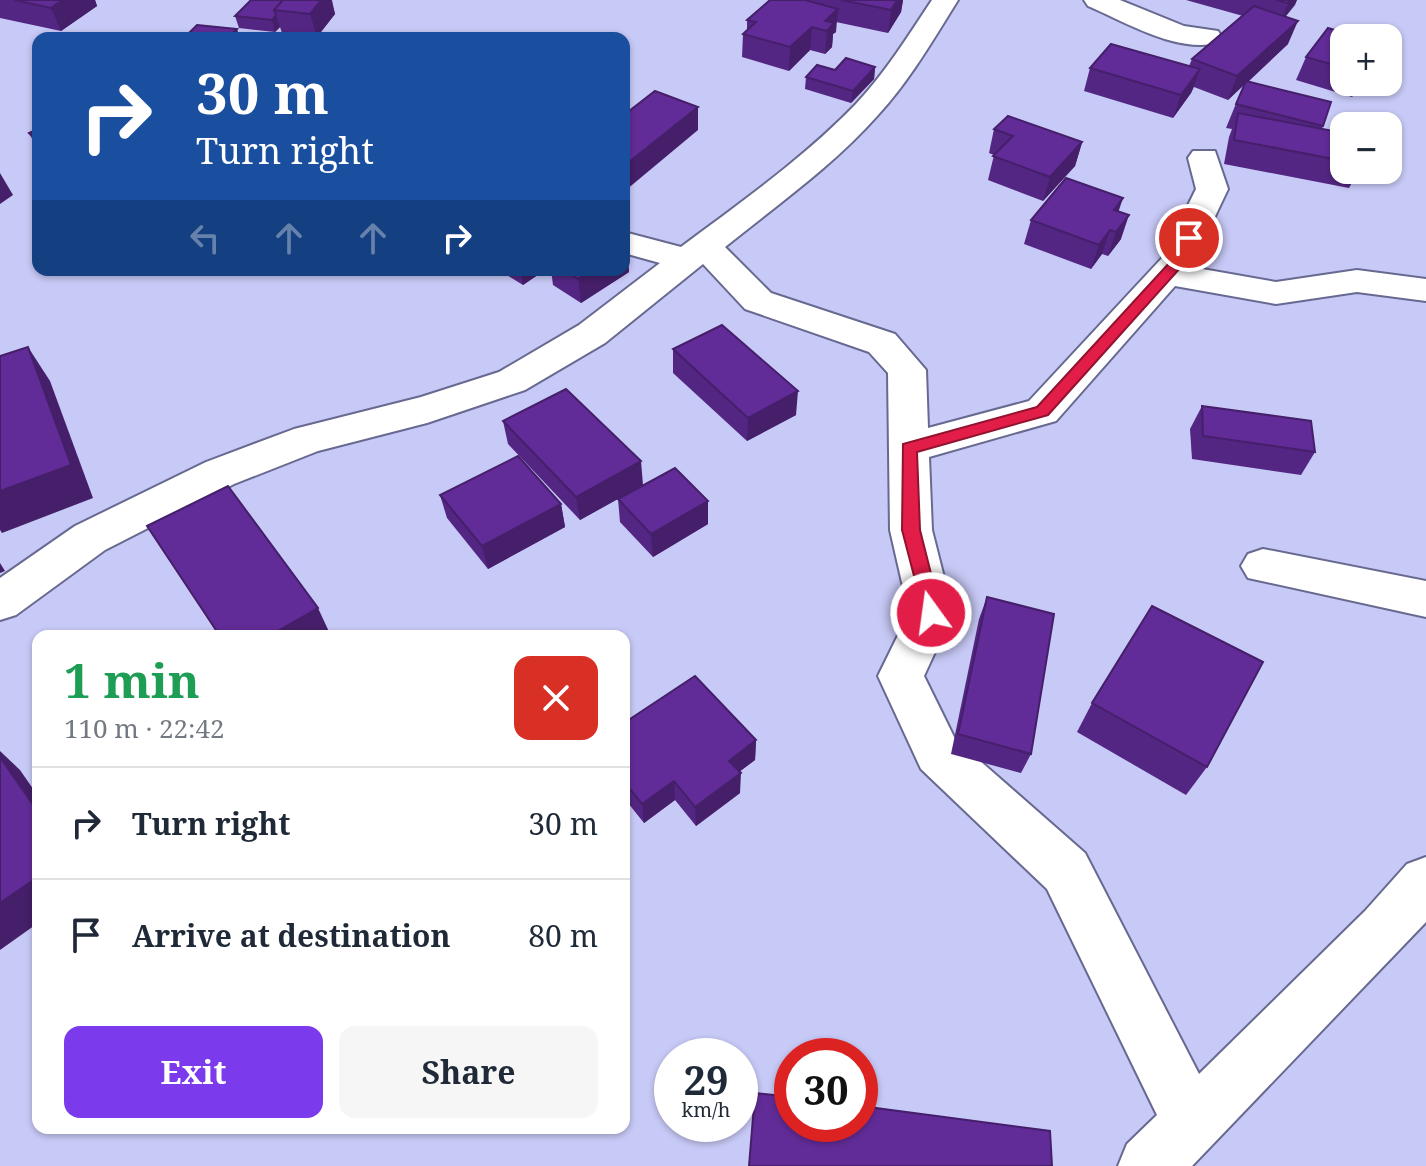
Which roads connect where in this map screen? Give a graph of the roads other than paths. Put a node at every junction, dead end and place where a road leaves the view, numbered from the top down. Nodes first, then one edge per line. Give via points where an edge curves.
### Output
1 (945, 0) edge
2 (1102, 2) edge
3 (1208, 37) dead end
4 (1145, 49) dead end
5 (1204, 158) dead end
6 (630, 243) edge
7 (695, 253) junction
8 (1167, 274) junction
9 (1426, 290) edge
10 (909, 448) junction
11 (1263, 566) dead end
12 (1426, 599) edge
13 (0, 602) edge
14 (1426, 882) edge
15 (1192, 1122) junction
16 (1149, 1166) edge

1 - 7 street via 899,72 866,111 806,167
2 - 3 street via 1179,34
2 - 4 street via 1122,33
5 - 8 street via 1212,189
6 - 7 street
7 - 10 street via 758,301 882,343 907,370
7 - 13 street via 592,334 512,381 308,439 220,473 90,538
8 - 9 street via 1276,293 1357,281
8 - 10 street via 1042,411
10 - 15 street via 911,530 931,613 901,676 938,754 1066,871
11 - 12 street
14 - 15 street
15 - 16 street

